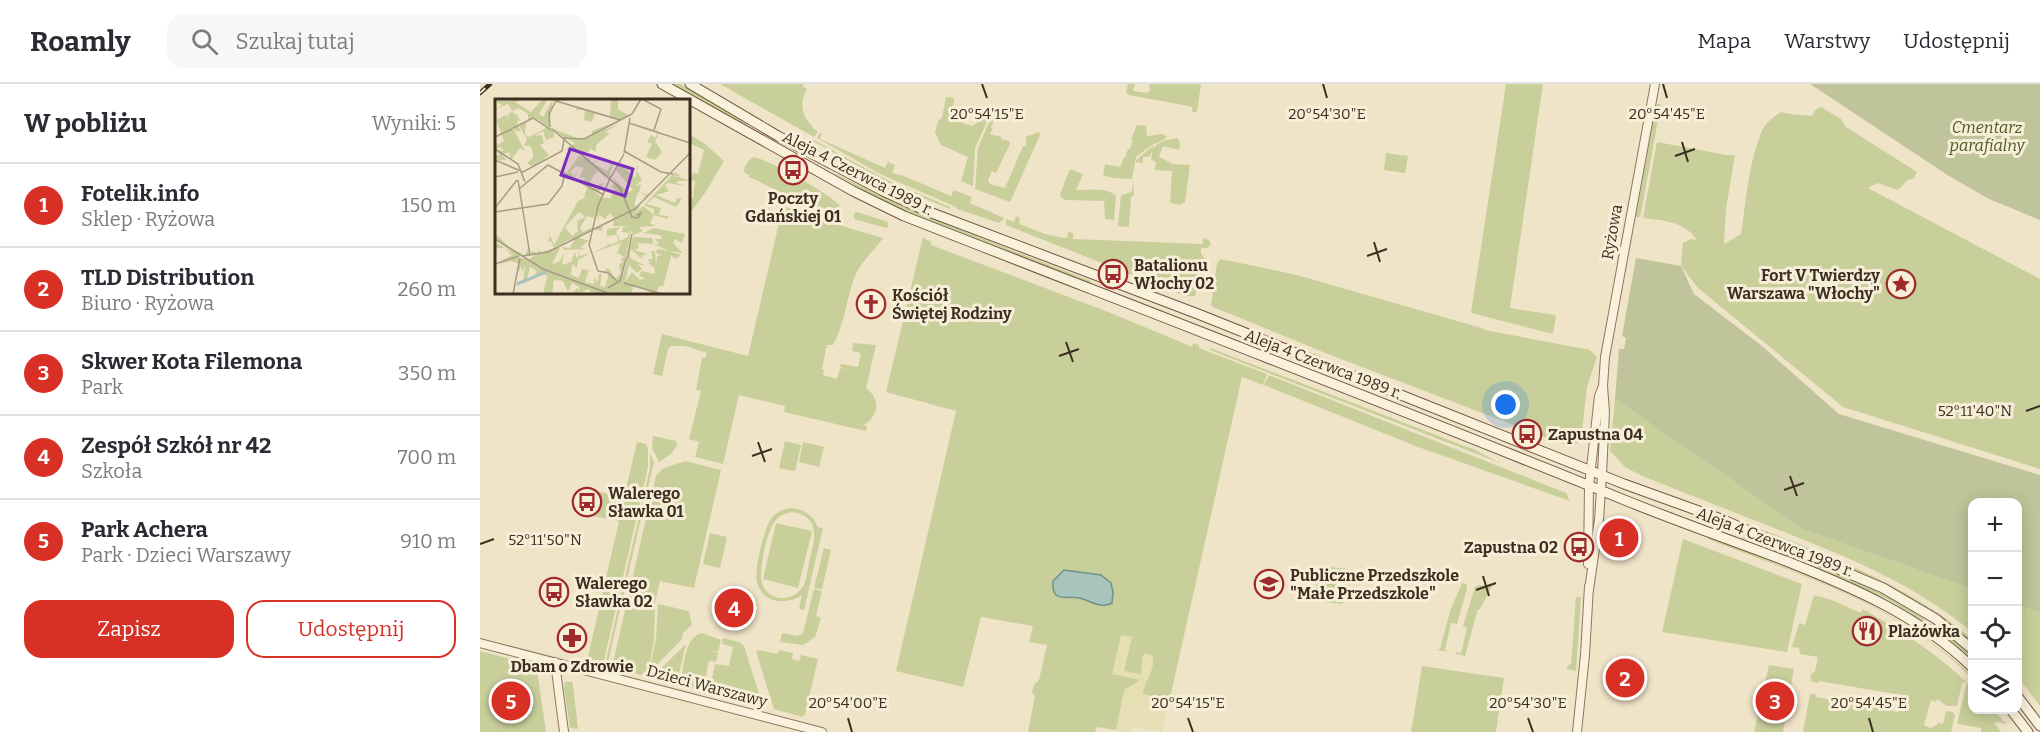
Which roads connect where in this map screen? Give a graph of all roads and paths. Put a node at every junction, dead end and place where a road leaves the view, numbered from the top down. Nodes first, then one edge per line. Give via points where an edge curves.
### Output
1 (662, 84) edge
2 (690, 84) edge
3 (1654, 84) edge
4 (689, 99) edge
5 (690, 100) edge
6 (1603, 386) junction
7 (1591, 470) junction
8 (1602, 475) junction
9 (1589, 486) junction
10 (1600, 490) junction
11 (1589, 590) junction
12 (480, 643) edge
13 (1968, 646) edge
14 (555, 662) junction
15 (1968, 664) edge
16 (2022, 702) edge
17 (2014, 714) edge
18 (2040, 726) edge
19 (564, 732) edge
20 (822, 732) edge
21 (1577, 732) edge
22 (2028, 732) edge

1 - 4 main road, Aleja 4 Czerwca 1989 r.
2 - 7 main road, Aleja 4 Czerwca 1989 r. via 784,139 924,210
3 - 6 street, Ryżowa
5 - 9 main road, Aleja 4 Czerwca 1989 r. via 904,216
6 - 7 street, Ryżowa
6 - 8 street, Ryżowa
7 - 8 main road, Aleja 4 Czerwca 1989 r.
7 - 9 street, Ryżowa
8 - 10 street, Ryżowa
8 - 13 main road, Aleja 4 Czerwca 1989 r. via 1864,578 1918,607
9 - 10 main road, Aleja 4 Czerwca 1989 r.
9 - 11 street, Ryżowa
10 - 11 street, Ryżowa
10 - 15 main road, Aleja 4 Czerwca 1989 r. via 1839,582 1930,631
11 - 21 street, Ryżowa
12 - 14 street, Dzieci Warszawy
14 - 19 street
14 - 20 street, Dzieci Warszawy
16 - 18 main road
17 - 22 main road

